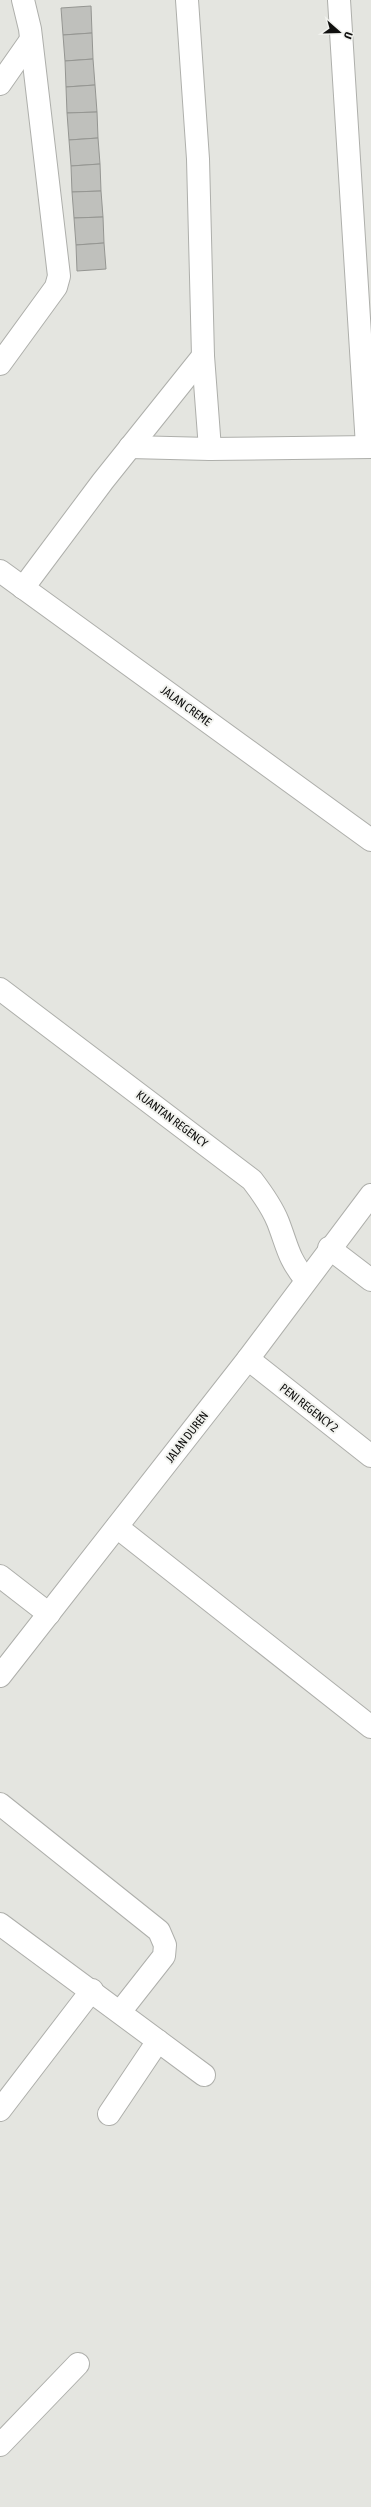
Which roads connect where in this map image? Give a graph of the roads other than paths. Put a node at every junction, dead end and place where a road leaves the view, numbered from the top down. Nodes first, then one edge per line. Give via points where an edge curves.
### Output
1 (23, 0) edge
2 (187, 0) edge
3 (339, 0) edge
4 (30, 41) junction
5 (0, 84) edge
6 (203, 356) junction
7 (0, 364) edge
8 (369, 446) edge
9 (130, 447) junction
10 (210, 450) junction
11 (0, 571) edge
12 (23, 588) junction
13 (371, 840) edge
14 (0, 989) edge
15 (371, 1195) edge
16 (329, 1248) junction
17 (306, 1280) junction
18 (371, 1280) edge
19 (248, 1358) junction
20 (371, 1456) edge
21 (117, 1527) junction
22 (0, 1576) edge
23 (49, 1614) junction
24 (0, 1676) edge
25 (371, 1727) edge
26 (0, 1804) edge
27 (0, 1924) edge
28 (92, 1990) junction
29 (120, 2012) junction
30 (158, 2041) junction
31 (204, 2075) dead end
32 (0, 2110) edge
33 (109, 2114) dead end
34 (78, 2364) dead end
35 (0, 2445) edge

1 - 4 street via 29,23
2 - 6 street via 198,159
3 - 8 street
4 - 5 street
4 - 7 street via 59,276 56,287
6 - 9 street
6 - 10 street
8 - 10 street
9 - 10 street
9 - 12 street
11 - 12 street, JALAN CREME
12 - 13 street, JALAN CREME
14 - 17 street, KUANTAN REGENCY via 252,1180 266,1198 278,1221 292,1263
15 - 16 street, JALAN DUREN
16 - 17 street, JALAN DUREN
16 - 18 street
17 - 19 street, JALAN DUREN
19 - 20 street, PENI REGENCY 2
19 - 21 street, JALAN DUREN
21 - 23 street, JALAN DUREN
21 - 25 street
22 - 23 street
23 - 24 street, JALAN DUREN
26 - 29 street via 159,1930 165,1945 164,1956
27 - 28 street
28 - 29 street
28 - 32 street
29 - 30 street
30 - 31 street
30 - 33 street
34 - 35 street

